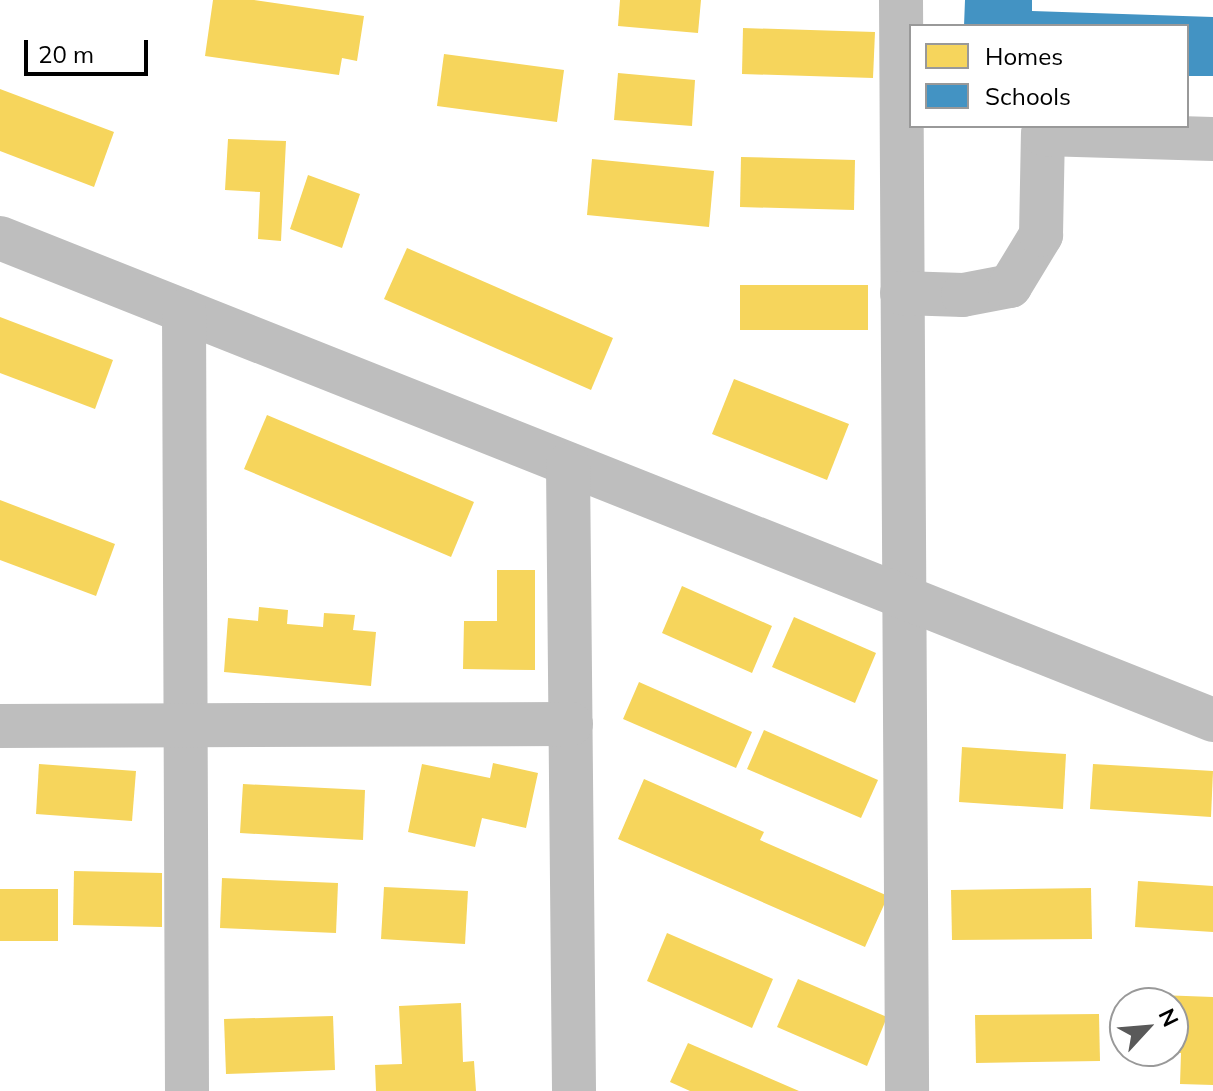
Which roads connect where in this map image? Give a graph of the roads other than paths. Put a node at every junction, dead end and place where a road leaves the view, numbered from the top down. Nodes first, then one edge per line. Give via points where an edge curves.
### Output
1 (901, 0) edge
2 (1213, 139) edge
3 (0, 238) edge
4 (902, 293) junction
5 (184, 311) junction
6 (568, 465) junction
7 (904, 598) junction
8 (1213, 720) edge
9 (571, 724) junction
10 (0, 726) edge
11 (185, 726) junction
12 (187, 1091) edge
13 (574, 1091) edge
14 (907, 1091) edge

1 - 4 street
2 - 4 street via 1043,134 1041,235 1010,286 963,295
3 - 5 street
4 - 7 street
5 - 6 street
5 - 11 street
6 - 7 street
6 - 9 street
7 - 8 street
7 - 14 street
9 - 11 street
9 - 13 street
10 - 11 street
11 - 12 street

